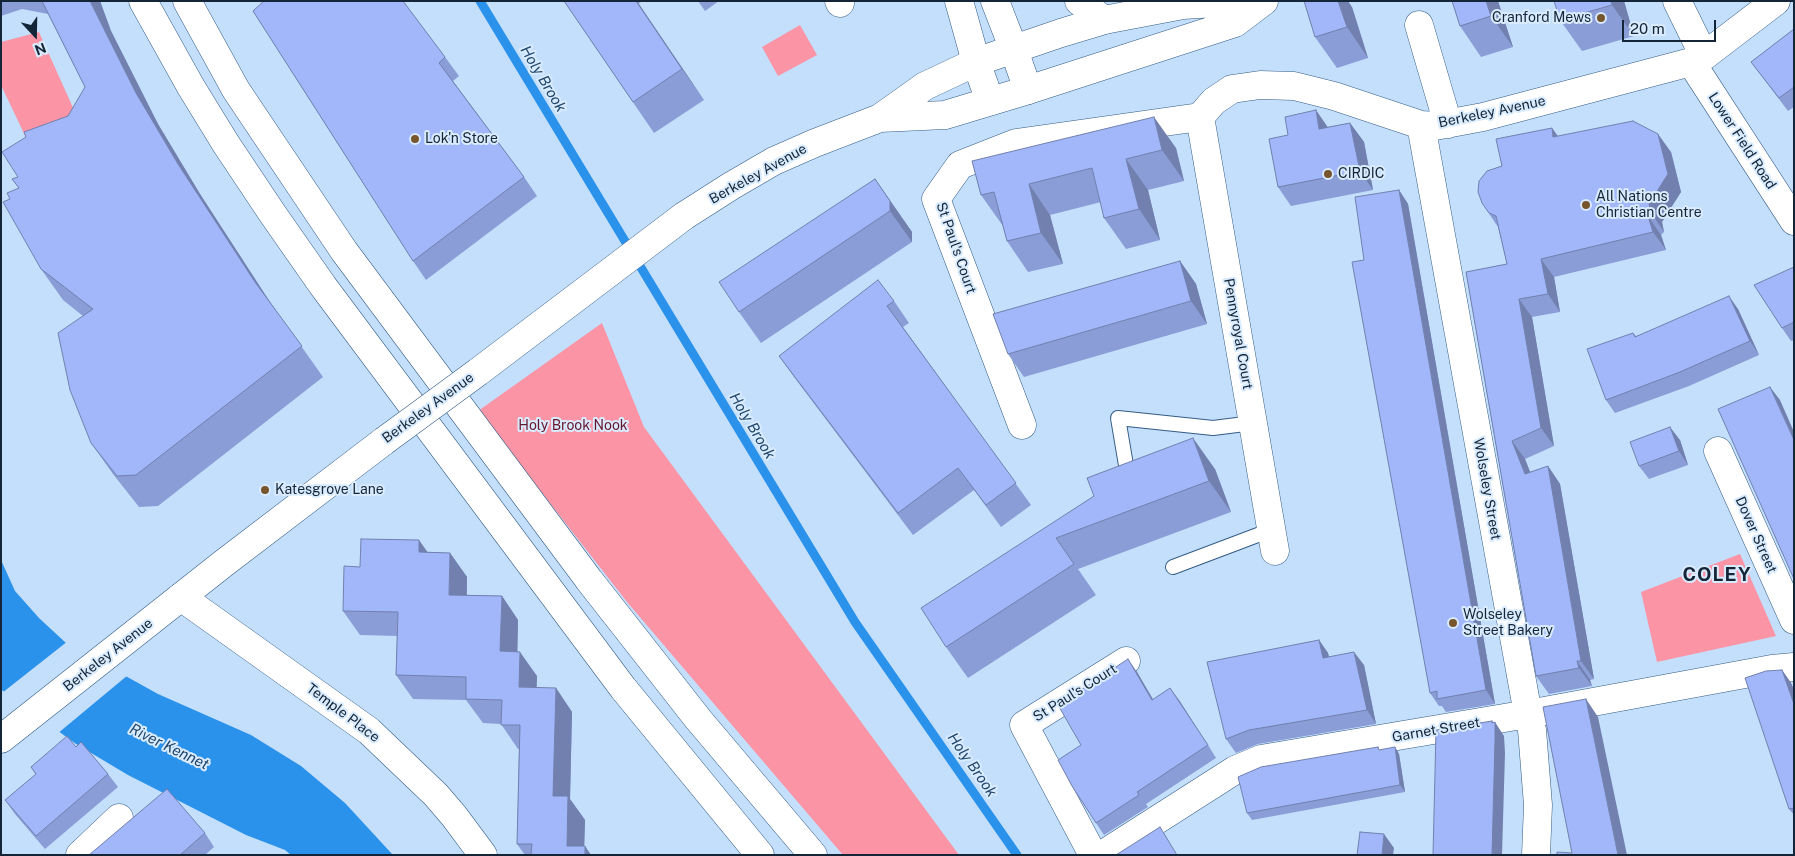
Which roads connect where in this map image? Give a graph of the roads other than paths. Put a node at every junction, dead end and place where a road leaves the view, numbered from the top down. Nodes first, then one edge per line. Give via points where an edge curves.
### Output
1 (143, 1) edge
2 (187, 1) edge
3 (959, 1) edge
4 (995, 1) edge
5 (1079, 1) edge
6 (1248, 1) edge
7 (1264, 1) edge
8 (1677, 1) edge
9 (1776, 1) edge
10 (1104, 20) junction
11 (1418, 25) dead end
12 (1014, 50) junction
13 (1698, 59) junction
14 (976, 62) junction
15 (1028, 90) junction
16 (990, 101) junction
17 (1200, 117) junction
18 (880, 118) junction
19 (1448, 124) junction
20 (1421, 125) junction
21 (1794, 221) edge
22 (1253, 423) junction
23 (1022, 426) dead end
24 (1718, 451) dead end
25 (1127, 472) edge
26 (1273, 540) joint
27 (1173, 567) dead end
28 (181, 598) junction
29 (1794, 620) edge
30 (1126, 661) edge
31 (1783, 668) edge
32 (1528, 714) junction
33 (8, 733) edge
34 (119, 818) dead end
35 (80, 855) edge
36 (483, 855) edge
37 (760, 855) edge
38 (813, 855) edge
39 (1093, 855) edge
40 (1102, 855) edge
41 (1536, 855) edge

1 - 37 main road via 226,144 323,286 623,688
2 - 38 main road via 236,90 344,251 595,588 698,719
3 - 14 main road
4 - 12 main road
5 - 10 main road
6 - 10 main road, Berkeley Avenue via 1183,5
7 - 15 main road, Berkeley Avenue via 1235,23
8 - 13 main road
9 - 13 main road, Berkeley Avenue
10 - 12 main road, Berkeley Avenue
11 - 19 main road
12 - 14 main road, Berkeley Avenue
12 - 15 main road
13 - 19 main road, Berkeley Avenue
13 - 21 main road, Lower Field Road
14 - 16 main road
14 - 18 main road, Berkeley Avenue via 925,86
15 - 16 main road, Berkeley Avenue
16 - 18 main road, Berkeley Avenue via 945,115
17 - 20 main road, Berkeley Avenue via 1214,101 1232,89 1260,85 1294,86
17 - 22 main road, Pennyroyal Court
17 - 23 main road, St Paul's Court via 1016,143 960,165 936,199
18 - 28 main road, Berkeley Avenue, bridge via 774,162 684,216
19 - 20 main road, Berkeley Avenue
20 - 32 main road, Wolseley Street
22 - 25 lane via 1213,428 1118,418
22 - 26 main road, Pennyroyal Court
24 - 29 main road, Dover Street
26 - 27 lane
28 - 33 main road, Berkeley Avenue
28 - 36 main road, Temple Place via 369,731 436,795
30 - 39 main road, St Paul's Court via 1024,725
31 - 32 main road, Garnet Street
32 - 40 main road, Garnet Street via 1261,759 1235,770
32 - 41 main road, Wolseley Street via 1538,805
34 - 35 main road

